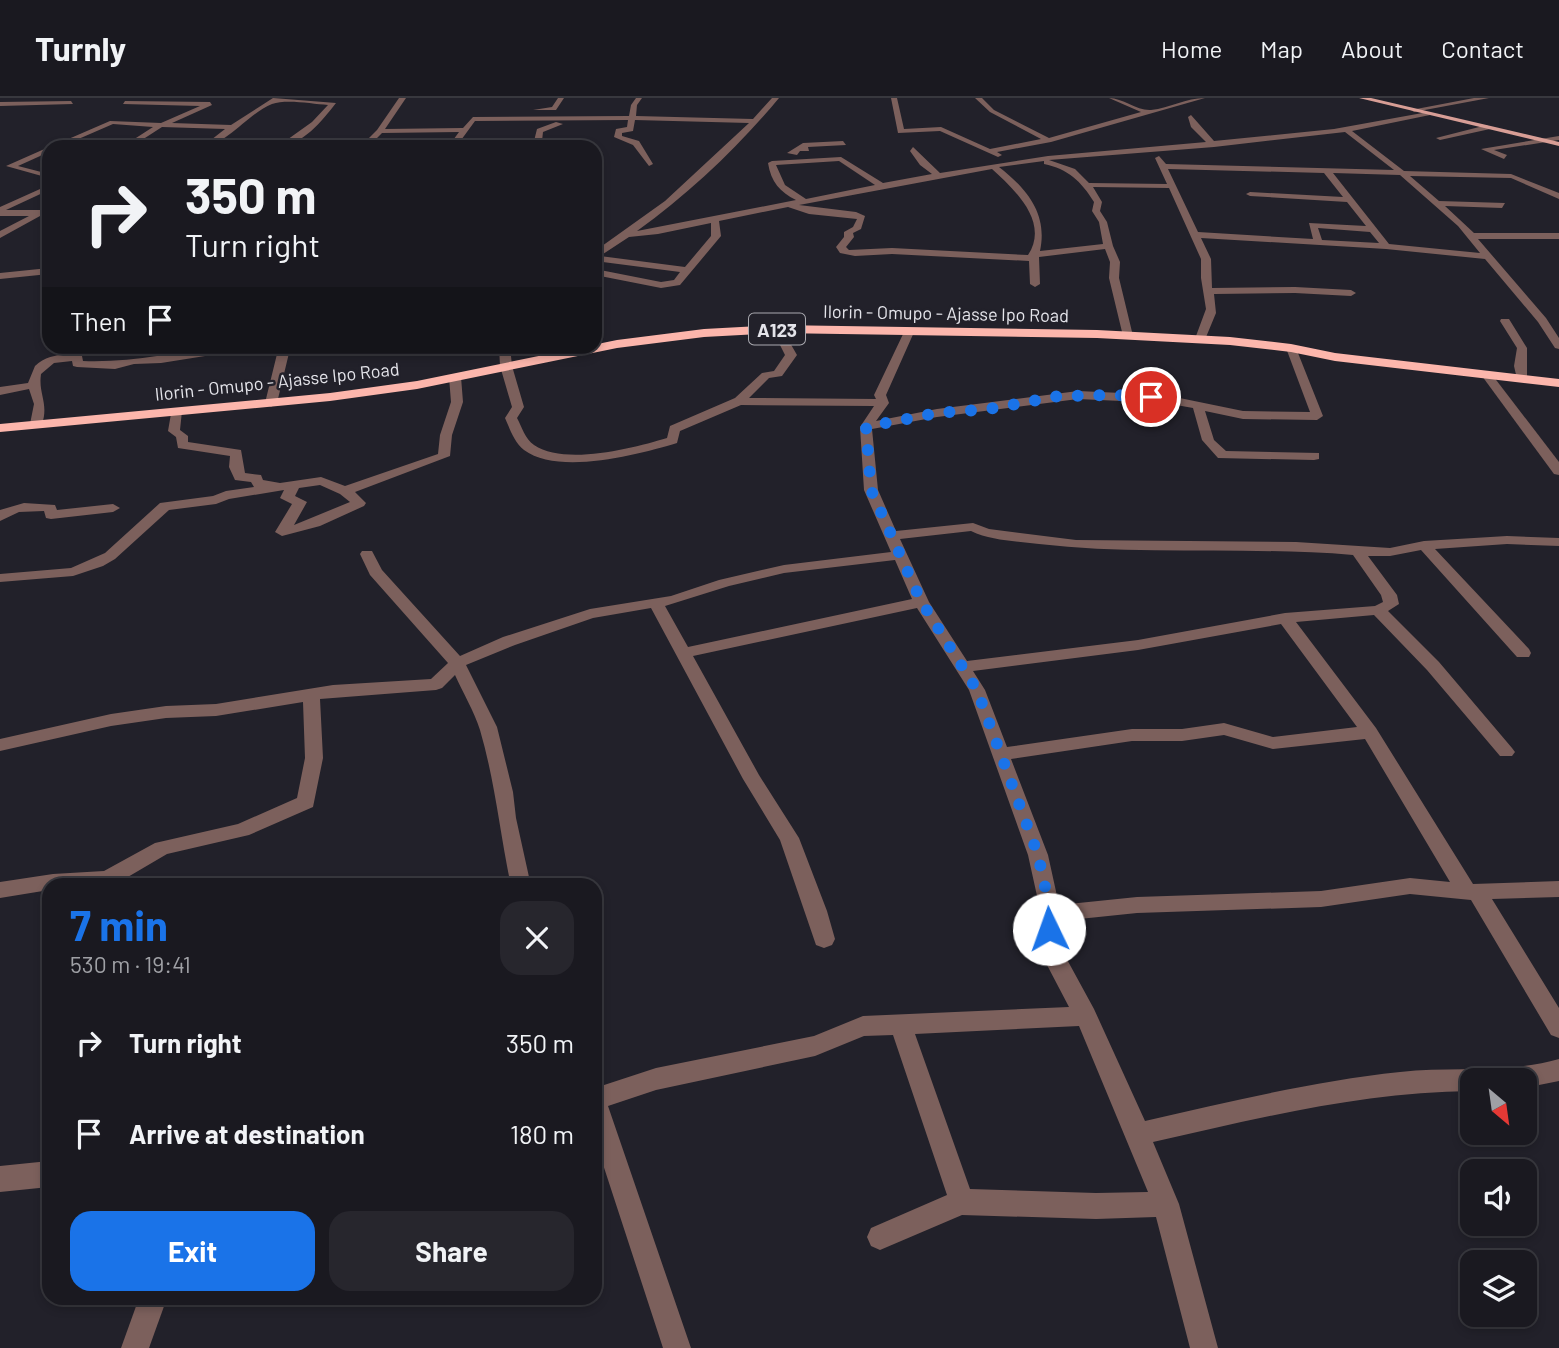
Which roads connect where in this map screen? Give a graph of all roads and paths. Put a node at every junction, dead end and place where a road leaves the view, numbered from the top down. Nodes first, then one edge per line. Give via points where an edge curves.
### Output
1 (403, 98) edge
2 (561, 98) edge
3 (639, 98) edge
4 (776, 98) edge
5 (894, 98) edge
6 (978, 98) edge
7 (1112, 98) edge
8 (1202, 98) edge
9 (1362, 98) edge
10 (1486, 98) edge
11 (276, 100) edge
12 (213, 101) edge
13 (71, 103) dead end
14 (125, 103) dead end
15 (0, 104) edge
16 (1413, 110) junction
17 (1146, 112) junction
18 (1428, 114) junction
19 (1191, 117) dead end
20 (532, 119) junction
21 (564, 119) junction
22 (632, 119) junction
23 (755, 121) junction
24 (162, 125) junction
25 (232, 127) junction
26 (1487, 127) junction
27 (1095, 128) junction
28 (464, 130) junction
29 (1347, 130) junction
30 (380, 131) junction
31 (1440, 138) dead end
32 (1559, 138) edge
33 (70, 140) edge
34 (137, 140) edge
35 (215, 140) edge
36 (292, 140) edge
37 (371, 140) edge
38 (457, 140) edge
39 (538, 140) edge
40 (1048, 140) junction
41 (1548, 141) junction
42 (843, 143) dead end
43 (1559, 144) edge
44 (1214, 145) junction
45 (1102, 146) junction
46 (913, 149) dead end
47 (1153, 149) junction
48 (989, 151) junction
49 (42, 152) edge
50 (1504, 157) dead end
51 (777, 161) junction
52 (1033, 161) junction
53 (649, 164) dead end
54 (1018, 164) junction
55 (1161, 166) junction
56 (995, 168) junction
57 (1327, 171) junction
58 (42, 174) edge
59 (1405, 174) junction
60 (941, 177) junction
61 (1090, 185) junction
62 (882, 186) junction
63 (1171, 186) junction
64 (42, 191) edge
65 (1250, 194) dead end
66 (1559, 196) edge
67 (1352, 200) junction
68 (804, 201) junction
69 (1434, 203) junction
70 (789, 204) junction
71 (1502, 205) dead end
72 (0, 212) edge
73 (42, 213) edge
74 (42, 214) edge
75 (715, 219) junction
76 (1370, 229) junction
77 (630, 234) junction
78 (0, 235) edge
79 (1196, 235) junction
80 (1470, 236) junction
81 (1559, 236) edge
82 (1316, 242) junction
83 (1108, 246) junction
84 (1386, 246) junction
85 (602, 252) edge
86 (1485, 256) junction
87 (1033, 257) junction
88 (602, 258) edge
89 (687, 270) junction
90 (42, 272) edge
91 (602, 273) edge
92 (0, 276) edge
93 (1035, 284) dead end
94 (1209, 291) junction
95 (1351, 293) dead end
96 (1542, 320) junction
97 (1559, 320) edge
98 (1505, 321) dead end
99 (778, 329) junction
100 (910, 330) junction
101 (1128, 336) junction
102 (1200, 340) junction
103 (1559, 346) edge
104 (602, 348) edge
105 (1291, 348) junction
106 (194, 354) edge
107 (283, 354) edge
108 (504, 354) edge
109 (569, 354) edge
110 (506, 366) junction
111 (1486, 374) junction
112 (455, 377) junction
113 (1523, 379) junction
114 (1559, 383) edge
115 (34, 385) junction
116 (0, 391) edge
117 (739, 401) junction
118 (271, 403) junction
119 (883, 403) junction
120 (1199, 405) junction
121 (176, 411) junction
122 (36, 424) junction
123 (866, 427) junction
124 (0, 428) edge
125 (1314, 456) dead end
126 (1557, 466) edge
127 (294, 484) junction
128 (345, 491) junction
129 (311, 505) junction
130 (113, 508) dead end
131 (342, 512) junction
132 (0, 517) edge
133 (892, 536) junction
134 (1559, 542) edge
135 (1424, 545) junction
136 (1357, 551) junction
137 (367, 554) dead end
138 (900, 555) junction
139 (0, 578) edge
140 (921, 601) junction
141 (656, 603) junction
142 (1378, 610) junction
143 (1285, 618) junction
144 (682, 653) junction
145 (1523, 653) dead end
146 (457, 663) junction
147 (961, 667) junction
148 (311, 695) junction
149 (1370, 732) junction
150 (0, 745) edge
151 (1506, 752) dead end
152 (1000, 754) junction
153 (117, 878) edge
154 (519, 878) edge
155 (42, 881) edge
156 (1559, 889) edge
157 (0, 890) edge
158 (1472, 892) junction
159 (1051, 914) junction
160 (824, 939) dead end
161 (1086, 1016) junction
162 (901, 1026) junction
163 (1559, 1028) edge
164 (1559, 1070) edge
165 (602, 1098) edge
166 (602, 1122) edge
167 (1139, 1134) junction
168 (42, 1175) edge
169 (0, 1179) edge
170 (962, 1202) junction
171 (1166, 1204) junction
172 (880, 1237) dead end
173 (150, 1305) edge
174 (135, 1348) edge
175 (677, 1348) edge
176 (1204, 1348) edge

1 - 30 street
2 - 20 street via 554,109 531,107
3 - 22 street
4 - 23 street
5 - 48 street via 901,131 941,129
6 - 40 street via 992,111
7 - 17 street
8 - 17 street
9 - 16 main road
10 - 16 street
11 - 25 street
11 - 36 street via 333,103 316,124
12 - 14 street
12 - 24 street
13 - 15 street
16 - 18 main road
17 - 27 street
18 - 26 main road
18 - 29 street
19 - 44 street
20 - 21 street
20 - 28 street via 471,119
21 - 22 street
21 - 39 street via 540,131
22 - 23 street
22 - 53 street via 630,129 620,131 618,137 636,143
23 - 77 street
24 - 25 street
24 - 33 street via 112,122
24 - 34 street
25 - 35 street
26 - 31 street
26 - 41 main road
27 - 40 street
27 - 45 street
28 - 30 street
28 - 38 street
29 - 44 street
29 - 59 street
30 - 37 street
32 - 41 street
40 - 48 street
41 - 43 main road
41 - 50 street via 1485,149
42 - 51 street via 803,145 806,149 794,149 797,153 774,154
44 - 47 street
45 - 47 street
45 - 52 street
46 - 60 street
47 - 55 street
48 - 54 street
49 - 58 street via 9,166
51 - 62 street via 841,159
51 - 68 street via 771,165 775,179 785,191
52 - 54 street
52 - 61 street via 1069,169
54 - 56 street
55 - 57 street
55 - 63 street
56 - 60 street
56 - 87 street via 1019,186 1033,209 1038,238
57 - 59 street
57 - 67 street
59 - 66 street via 1511,176
59 - 69 street
60 - 62 street
61 - 63 street
61 - 83 street
62 - 68 street
63 - 79 street
64 - 72 street
65 - 67 street
67 - 76 street
68 - 70 street
69 - 71 street
69 - 80 street
70 - 75 street
70 - 87 street via 862,218 841,247 850,254 891,251
72 - 73 street
74 - 78 street
75 - 77 street via 659,233
75 - 89 street via 716,236
76 - 82 street via 1310,222
76 - 84 street
77 - 85 street
79 - 82 street
79 - 94 street via 1206,259 1203,273
80 - 81 street
80 - 86 street
82 - 84 street
83 - 87 street
83 - 101 street
84 - 86 street
86 - 96 street
87 - 93 street
88 - 89 street
89 - 91 street via 677,283 661,285
90 - 92 street
94 - 95 street
94 - 102 street via 1210,320 1202,328
96 - 97 street
96 - 103 street
98 - 113 street via 1522,348
99 - 100 highway, Ilorin - Omupo - Ajasse Ipo Road / A123
99 - 104 highway, Ilorin - Omupo - Ajasse Ipo Road / A123 via 647,339
99 - 117 street via 791,355 778,374 766,375
100 - 101 highway, Ilorin - Omupo - Ajasse Ipo Road / A123
100 - 119 street via 880,395
101 - 102 highway, Ilorin - Omupo - Ajasse Ipo Road / A123
102 - 105 highway, Ilorin - Omupo - Ajasse Ipo Road / A123
105 - 111 highway, Ilorin - Omupo - Ajasse Ipo Road / A123
105 - 120 street via 1317,416 1243,415
106 - 115 street via 115,366 77,364 78,358 52,359
107 - 118 street
108 - 110 street
109 - 110 highway, Ilorin - Omupo - Ajasse Ipo Road / A123
110 - 112 highway, Ilorin - Omupo - Ajasse Ipo Road / A123
110 - 117 street via 518,407 511,418 523,442 533,450 553,454 598,457 646,449 673,440 674,429 683,424
111 - 113 highway, Ilorin - Omupo - Ajasse Ipo Road / A123
111 - 126 street
112 - 118 highway, Ilorin - Omupo - Ajasse Ipo Road / A123
112 - 128 street via 457,402 444,456
113 - 114 highway, Ilorin - Omupo - Ajasse Ipo Road / A123
115 - 116 street
115 - 122 street via 41,410
117 - 119 street
118 - 121 highway, Ilorin - Omupo - Ajasse Ipo Road / A123
119 - 123 street
120 - 123 street via 1136,396 1078,395
120 - 125 street via 1205,433 1214,450 1223,455
121 - 122 highway, Ilorin - Omupo - Ajasse Ipo Road / A123
121 - 127 street via 174,431 182,436 182,445 236,453 240,477 256,478 258,484
122 - 124 highway, Ilorin - Omupo - Ajasse Ipo Road / A123
123 - 133 street via 871,490
127 - 128 street via 321,481
127 - 129 street via 287,498
127 - 139 street via 165,506 98,563 73,572
128 - 131 street via 359,503
129 - 131 street
129 - 131 street via 282,532
130 - 132 street via 51,515 50,508 35,506
133 - 136 street via 972,527 986,533 1076,544
133 - 138 street
134 - 135 street
135 - 136 street via 1390,552
135 - 145 street
136 - 142 street via 1388,594 1391,604
137 - 146 street via 375,572
138 - 140 street
138 - 141 street via 784,569
140 - 144 street
140 - 147 street
141 - 144 street
141 - 146 street via 590,614
142 - 143 street
142 - 151 street
143 - 147 street via 1138,645
143 - 149 street
144 - 160 street via 789,838
146 - 148 street via 436,684
146 - 154 street via 488,727
147 - 152 street via 977,690
148 - 150 street via 111,720
148 - 153 street via 314,758 306,802 242,831 162,848
149 - 152 street via 1273,743 1224,729 1132,735
149 - 158 street
152 - 159 street via 1038,855
155 - 157 street
156 - 158 street
158 - 159 street via 1410,886 1321,899 1137,905
158 - 163 street
159 - 161 street via 1046,944
161 - 162 street
161 - 167 street
162 - 165 street via 863,1027 815,1046 656,1079
162 - 170 street
164 - 167 street via 1407,1082 1312,1096
166 - 175 street
167 - 171 street
168 - 169 street
170 - 171 street
170 - 172 street
171 - 176 street
173 - 174 street

